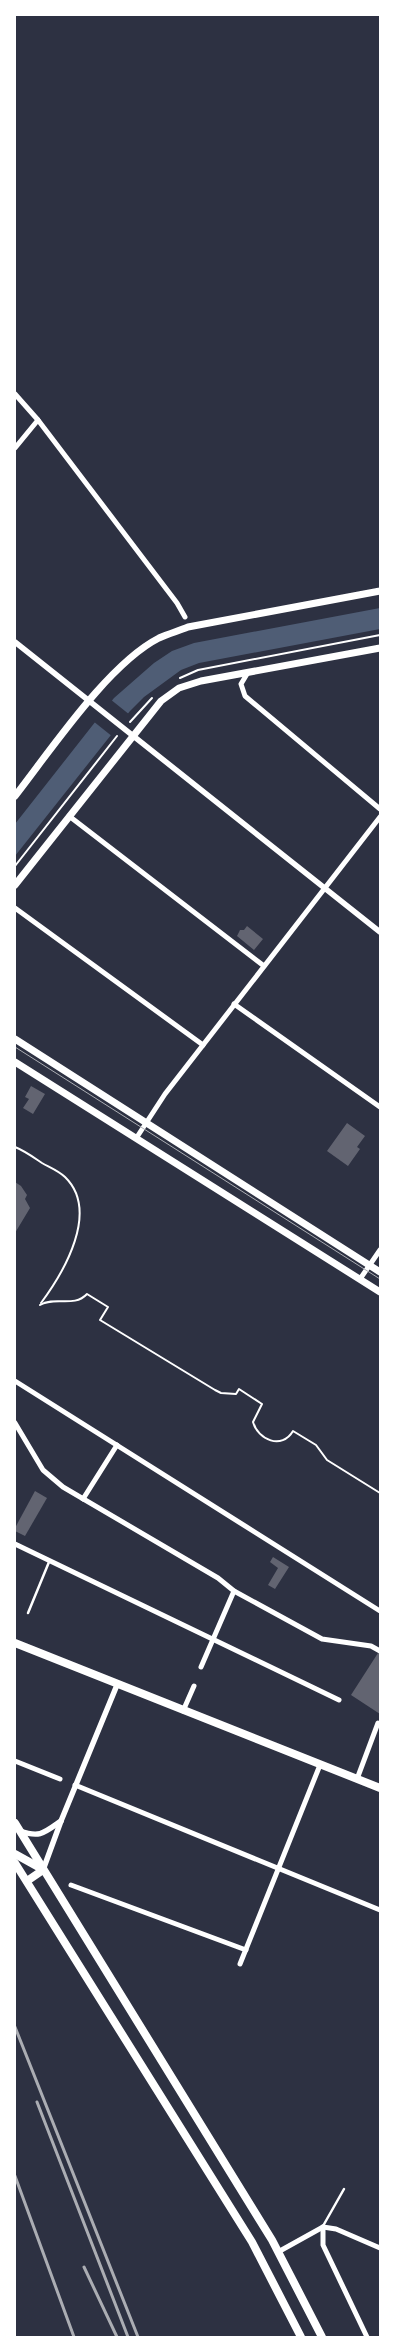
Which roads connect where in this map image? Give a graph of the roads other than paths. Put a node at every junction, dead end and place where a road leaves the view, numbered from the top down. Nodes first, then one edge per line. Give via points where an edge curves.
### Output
1 (15, 394) edge
2 (38, 420) junction
3 (15, 448) edge
4 (380, 591) edge
5 (185, 617) dead end
6 (15, 642) edge
7 (380, 648) edge
8 (247, 674) junction
9 (90, 701) junction
10 (132, 735) junction
11 (15, 796) edge
12 (380, 809) edge
13 (70, 816) junction
14 (380, 817) edge
15 (15, 886) edge
16 (325, 888) junction
17 (15, 908) edge
18 (380, 932) edge
19 (264, 966) junction
20 (234, 1004) junction
21 (15, 1039) edge
22 (203, 1045) junction
23 (15, 1062) edge
24 (380, 1107) edge
25 (146, 1123) junction
26 (137, 1137) junction
27 (380, 1250) edge
28 (370, 1265) junction
29 (380, 1272) edge
30 (360, 1279) junction
31 (380, 1292) edge
32 (15, 1381) edge
33 (15, 1423) edge
34 (117, 1445) junction
35 (83, 1499) junction
36 (15, 1544) edge
37 (50, 1561) junction
38 (234, 1591) junction
39 (380, 1611) edge
40 (28, 1613) dead end
41 (212, 1639) junction
42 (15, 1643) edge
43 (380, 1652) edge
44 (201, 1667) dead end
45 (118, 1685) junction
46 (194, 1686) dead end
47 (339, 1700) dead end
48 (183, 1712) junction
49 (378, 1724) dead end
50 (15, 1761) edge
51 (320, 1765) junction
52 (60, 1779) dead end
53 (357, 1779) junction
54 (75, 1785) junction
55 (380, 1788) edge
56 (61, 1821) junction
57 (17, 1827) edge
58 (15, 1854) edge
59 (15, 1862) edge
60 (279, 1867) junction
61 (43, 1870) junction
62 (27, 1881) junction
63 (71, 1885) dead end
64 (380, 1910) edge
65 (246, 1950) junction
66 (240, 1964) dead end
67 (344, 2189) dead end
68 (323, 2227) junction
69 (380, 2248) edge
70 (278, 2252) junction
71 (301, 2337) edge
72 (322, 2337) edge
73 (366, 2337) edge

1 - 2 street
2 - 3 street
2 - 5 street
4 - 9 main road via 188,627 158,638 112,675
6 - 9 street
7 - 8 main road
8 - 10 main road via 179,688 161,701
8 - 12 street via 241,684 245,696
9 - 10 street
9 - 11 main road
10 - 13 main road
10 - 16 street
13 - 15 main road
13 - 19 street
14 - 16 street
16 - 18 street
16 - 19 street
17 - 22 street
19 - 20 street
20 - 22 street
20 - 24 street
21 - 25 main road
22 - 25 street
23 - 26 main road
25 - 26 street
25 - 28 main road
26 - 30 main road
27 - 28 street
28 - 29 main road
28 - 30 street
30 - 31 main road
32 - 34 street
33 - 35 street via 43,1470
34 - 35 street
34 - 39 street
35 - 38 street via 218,1578
36 - 37 street
37 - 40 lane
37 - 41 street
38 - 41 street
38 - 43 street via 322,1639 364,1645
41 - 44 street
41 - 47 street
42 - 45 main road
45 - 48 main road
45 - 54 street
46 - 48 street
48 - 51 main road
49 - 53 street
50 - 52 street
51 - 53 main road
51 - 60 street
53 - 55 main road
54 - 56 street
54 - 60 street
56 - 57 street via 40,1835
56 - 61 street
57 - 61 main road
58 - 61 main road
59 - 62 main road
60 - 64 street
60 - 65 street
61 - 62 main road
61 - 70 main road
62 - 71 main road via 252,2242
63 - 65 street
65 - 66 street
67 - 68 lane
68 - 69 street via 336,2229
68 - 70 street
68 - 73 street via 323,2245
70 - 72 main road

